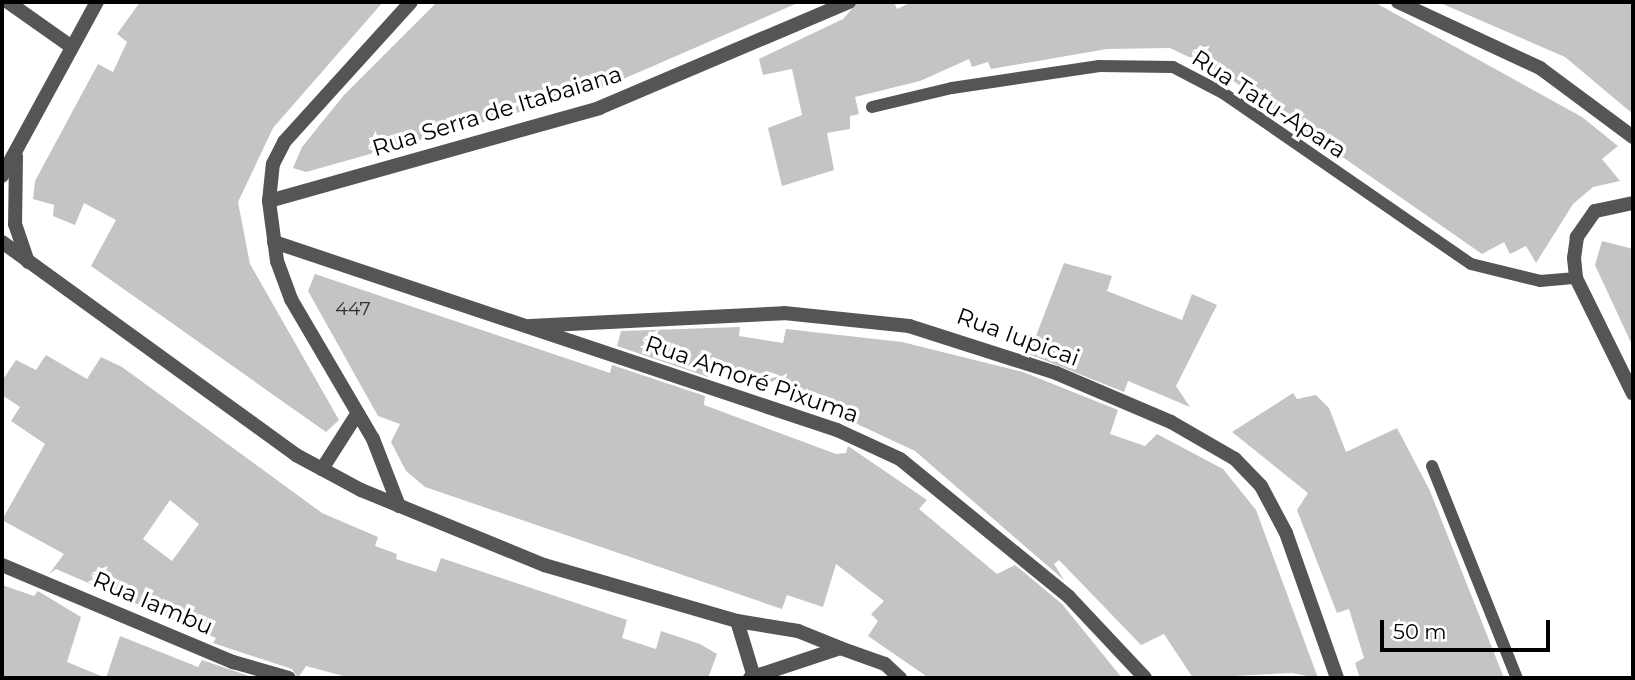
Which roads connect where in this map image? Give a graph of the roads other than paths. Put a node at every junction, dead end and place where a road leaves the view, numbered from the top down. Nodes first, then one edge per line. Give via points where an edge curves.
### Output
1 (8, 2) edge
2 (97, 2) edge
3 (411, 2) edge
4 (849, 2) edge
5 (1398, 2) edge
6 (69, 45) junction
7 (872, 107) dead end
8 (1633, 137) edge
9 (16, 151) junction
10 (2, 176) edge
11 (269, 201) junction
12 (1633, 203) edge
13 (2, 242) edge
14 (274, 242) junction
15 (28, 262) junction
16 (1576, 278) junction
17 (525, 327) junction
18 (1633, 394) edge
19 (357, 414) junction
20 (1432, 466) dead end
21 (322, 469) junction
22 (399, 506) junction
23 (2, 565) edge
24 (737, 621) junction
25 (840, 648) junction
26 (752, 677) edge
27 (289, 678) edge
28 (900, 678) edge
29 (1146, 678) edge
30 (1338, 678) edge
31 (1517, 678) edge

1 - 6 street
2 - 6 street
3 - 11 street via 284,142 273,164
4 - 11 street, Rua Serra de Itabaiana via 599,108
5 - 8 street via 1540,68
6 - 9 street
7 - 16 lane, Rua Tatu-Apara via 1099,66 1173,67 1223,93 1471,264 1540,281
9 - 10 street
9 - 15 street via 15,224
11 - 14 street
12 - 16 street via 1614,203 1586,222 1577,237
13 - 15 street
14 - 17 street, Rua Amoré Pixuma
14 - 19 street via 291,299
15 - 21 street
16 - 18 street
17 - 29 street, Rua Amoré Pixuma via 837,430 900,459 1069,597
17 - 30 street, Rua Iupicai via 619,317 783,313 909,326 1017,358 1158,417 1235,459 1261,486 1286,533
19 - 21 street
19 - 22 street
20 - 31 lane
21 - 22 street
22 - 24 street via 544,565
23 - 27 street, Rua Iambu via 233,662
24 - 25 street via 798,631
24 - 26 street
25 - 26 street
25 - 28 street via 885,664

